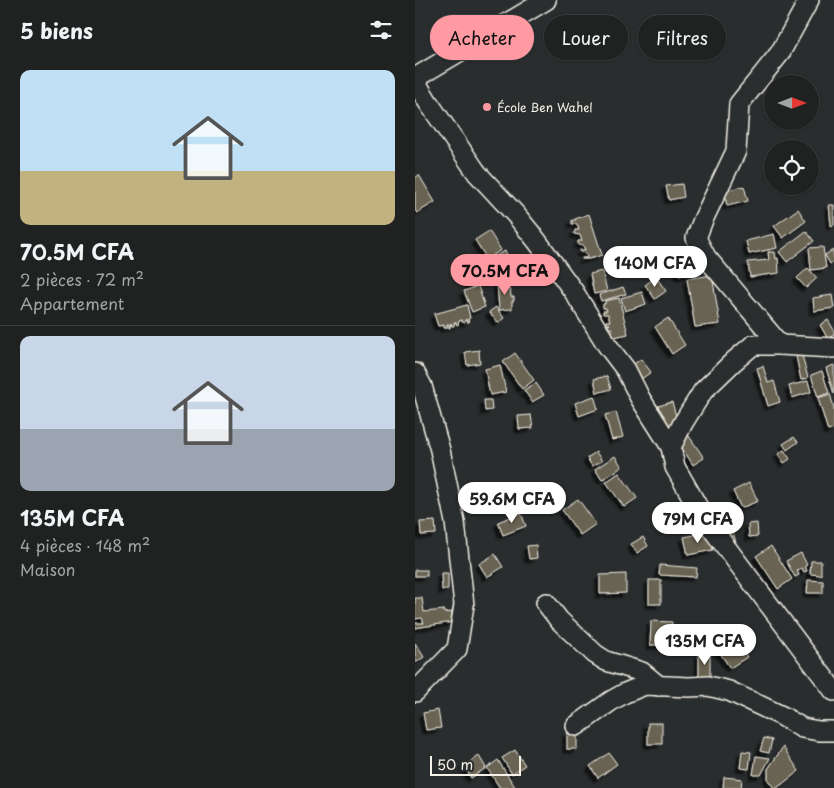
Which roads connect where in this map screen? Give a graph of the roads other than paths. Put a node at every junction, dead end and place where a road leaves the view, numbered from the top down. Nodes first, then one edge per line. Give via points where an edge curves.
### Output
1 (546, 0) edge
2 (809, 0) edge
3 (415, 80) edge
4 (780, 345) junction
5 (834, 348) edge
6 (415, 373) edge
7 (671, 447) junction
8 (546, 603) dead end
9 (659, 686) junction
10 (834, 691) edge
11 (415, 692) edge
12 (576, 726) dead end
13 (834, 731) edge

1 - 3 street
2 - 4 street via 780,53 739,104 736,151 696,238 706,257
3 - 7 street via 477,173 537,241 573,292
4 - 5 street
4 - 7 street via 753,345 733,362 703,391
6 - 11 street via 422,386 440,450 455,522 464,605 457,649
7 - 10 street via 675,467 703,518
8 - 9 street via 595,654 606,661 642,672
9 - 12 street via 645,685 625,693
9 - 13 street via 708,686 729,691 802,728

